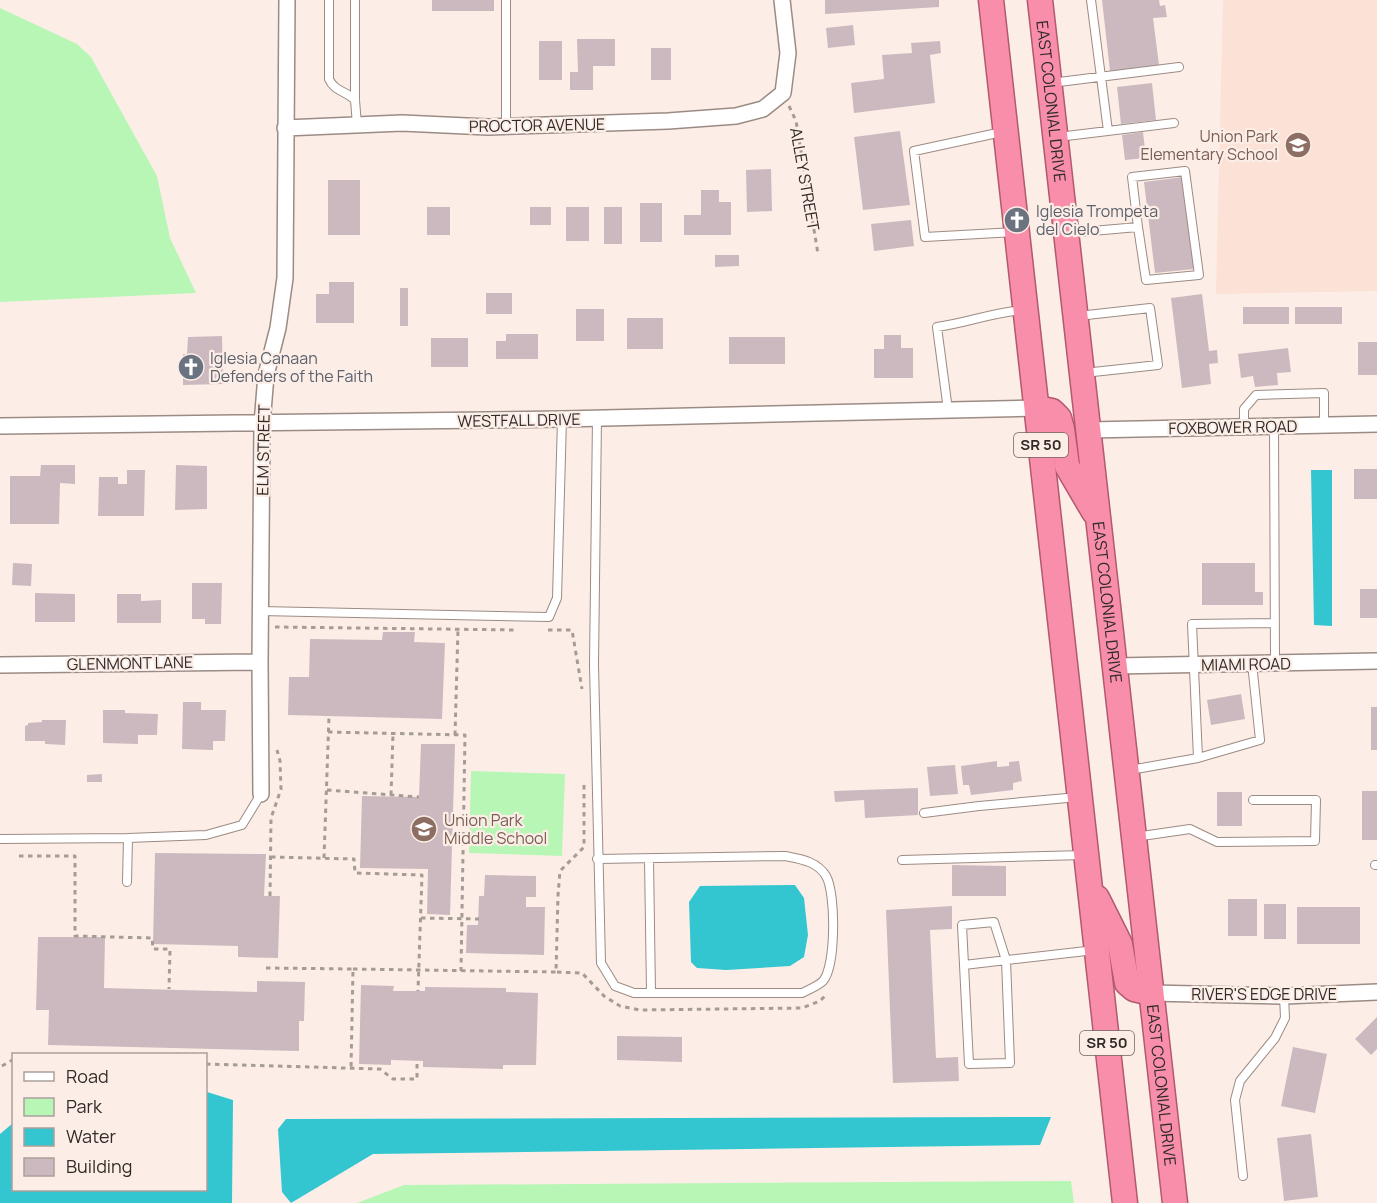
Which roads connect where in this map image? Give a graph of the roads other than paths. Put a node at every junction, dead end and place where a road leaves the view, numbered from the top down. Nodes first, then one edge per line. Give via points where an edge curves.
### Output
1 (287, 0) edge
2 (329, 0) edge
3 (355, 0) edge
4 (506, 0) edge
5 (782, 0) edge
6 (991, 0) edge
7 (1040, 0) edge
8 (1091, 0) edge
9 (1179, 67) dead end
10 (1100, 77) junction
11 (1050, 83) junction
12 (355, 99) junction
13 (1174, 123) dead end
14 (357, 125) junction
15 (506, 127) junction
16 (285, 128) junction
17 (1108, 131) junction
18 (1005, 132) junction
19 (1056, 138) junction
20 (1138, 227) junction
21 (1016, 232) junction
22 (1068, 233) junction
23 (1025, 310) junction
24 (1076, 316) junction
25 (1083, 373) junction
26 (1037, 408) junction
27 (948, 410) junction
28 (597, 418) junction
29 (562, 419) junction
30 (262, 424) junction
31 (1377, 424) edge
32 (1324, 425) junction
33 (0, 426) edge
34 (1274, 426) junction
35 (1244, 427) junction
36 (1089, 430) junction
37 (1099, 519) junction
38 (260, 611) junction
39 (1275, 623) junction
40 (1377, 661) edge
41 (260, 662) junction
42 (1252, 663) junction
43 (1275, 663) junction
44 (1193, 664) junction
45 (0, 665) edge
46 (1115, 666) junction
47 (1198, 758) junction
48 (1126, 771) junction
49 (261, 794) joint
50 (1079, 797) junction
51 (1253, 800) dead end
52 (924, 813) dead end
53 (1134, 837) junction
54 (128, 838) junction
55 (0, 839) edge
56 (1086, 855) junction
57 (597, 859) junction
58 (650, 859) junction
59 (902, 860) dead end
60 (128, 882) dead end
61 (1089, 883) junction
62 (1096, 949) junction
63 (1006, 960) junction
64 (964, 964) junction
65 (1377, 992) edge
66 (651, 993) junction
67 (1151, 993) junction
68 (1284, 996) junction
69 (1243, 1176) dead end
70 (1125, 1203) edge
71 (1175, 1203) edge

1 - 16 street, ELM STREET
2 - 12 lane via 329,79 331,85
3 - 12 lane
4 - 15 lane
5 - 15 street, PROCTOR AVENUE via 788,53 783,93 763,109 736,116 668,121
6 - 18 highway, SR 50
7 - 11 highway, EAST COLONIAL DRIVE / SR 50
8 - 10 lane
9 - 10 lane
10 - 11 lane
10 - 17 lane
11 - 19 highway, EAST COLONIAL DRIVE / SR 50
12 - 14 lane
13 - 17 lane
14 - 15 street, PROCTOR AVENUE
14 - 16 street, PROCTOR AVENUE
16 - 30 street, ELM STREET via 285,278 266,375
17 - 19 lane
18 - 21 highway, SR 50
18 - 21 lane via 914,151 925,237
19 - 22 highway, EAST COLONIAL DRIVE / SR 50
20 - 20 lane via 1146,280 1199,275 1185,171 1132,177
20 - 22 lane
21 - 23 highway, SR 50
22 - 24 highway, EAST COLONIAL DRIVE / SR 50
23 - 26 highway, SR 50
23 - 27 lane via 937,327
24 - 25 highway, EAST COLONIAL DRIVE / SR 50
24 - 25 lane via 1150,308 1158,365
25 - 36 highway, EAST COLONIAL DRIVE / SR 50
26 - 27 street, WESTFALL DRIVE
26 - 37 highway via 1052,411 1059,418 1067,466
26 - 50 highway, SR 50
27 - 28 street, WESTFALL DRIVE
28 - 29 street, WESTFALL DRIVE
28 - 57 lane
29 - 30 street, WESTFALL DRIVE
29 - 38 lane via 556,598 549,617
30 - 33 street, WESTFALL DRIVE
30 - 38 street, ELM STREET
31 - 32 street, FOXBOWER ROAD
32 - 34 street, FOXBOWER ROAD
32 - 35 lane via 1324,393 1256,395 1244,409
34 - 35 street, FOXBOWER ROAD
34 - 39 lane
35 - 36 street, FOXBOWER ROAD
36 - 37 highway, EAST COLONIAL DRIVE / SR 50
37 - 46 highway, EAST COLONIAL DRIVE / SR 50
38 - 41 street, ELM STREET
39 - 43 lane
39 - 44 lane via 1192,624
40 - 43 street, MIAMI ROAD
41 - 45 street, GLENMONT LANE
41 - 49 street, ELM STREET
42 - 43 street, MIAMI ROAD
42 - 44 street, MIAMI ROAD
42 - 47 lane via 1260,740
44 - 46 street, MIAMI ROAD
44 - 47 lane
46 - 48 highway, EAST COLONIAL DRIVE / SR 50
47 - 48 lane
48 - 53 highway, EAST COLONIAL DRIVE / SR 50
49 - 54 lane via 242,825 206,835
50 - 52 lane
50 - 56 highway, SR 50
51 - 53 lane via 1316,800 1315,841 1217,842 1190,829
53 - 67 highway, EAST COLONIAL DRIVE / SR 50
54 - 55 lane
54 - 60 lane
56 - 59 lane
56 - 61 highway, SR 50
57 - 58 lane
57 - 66 lane via 601,963 615,986 634,993
58 - 66 lane
58 - 66 lane via 785,856 810,861 825,875 832,897 831,961 823,981 802,993
61 - 62 highway, SR 50
61 - 67 highway via 1120,945 1127,983
62 - 63 lane
62 - 70 highway, SR 50
63 - 64 lane
63 - 64 lane via 994,922 962,925
63 - 64 lane via 1010,1063 969,1064
65 - 68 street, RIVER'S EDGE DRIVE
67 - 68 street, RIVER'S EDGE DRIVE
67 - 71 highway, EAST COLONIAL DRIVE / SR 50
68 - 69 lane via 1285,1018 1275,1038 1240,1081 1235,1100

